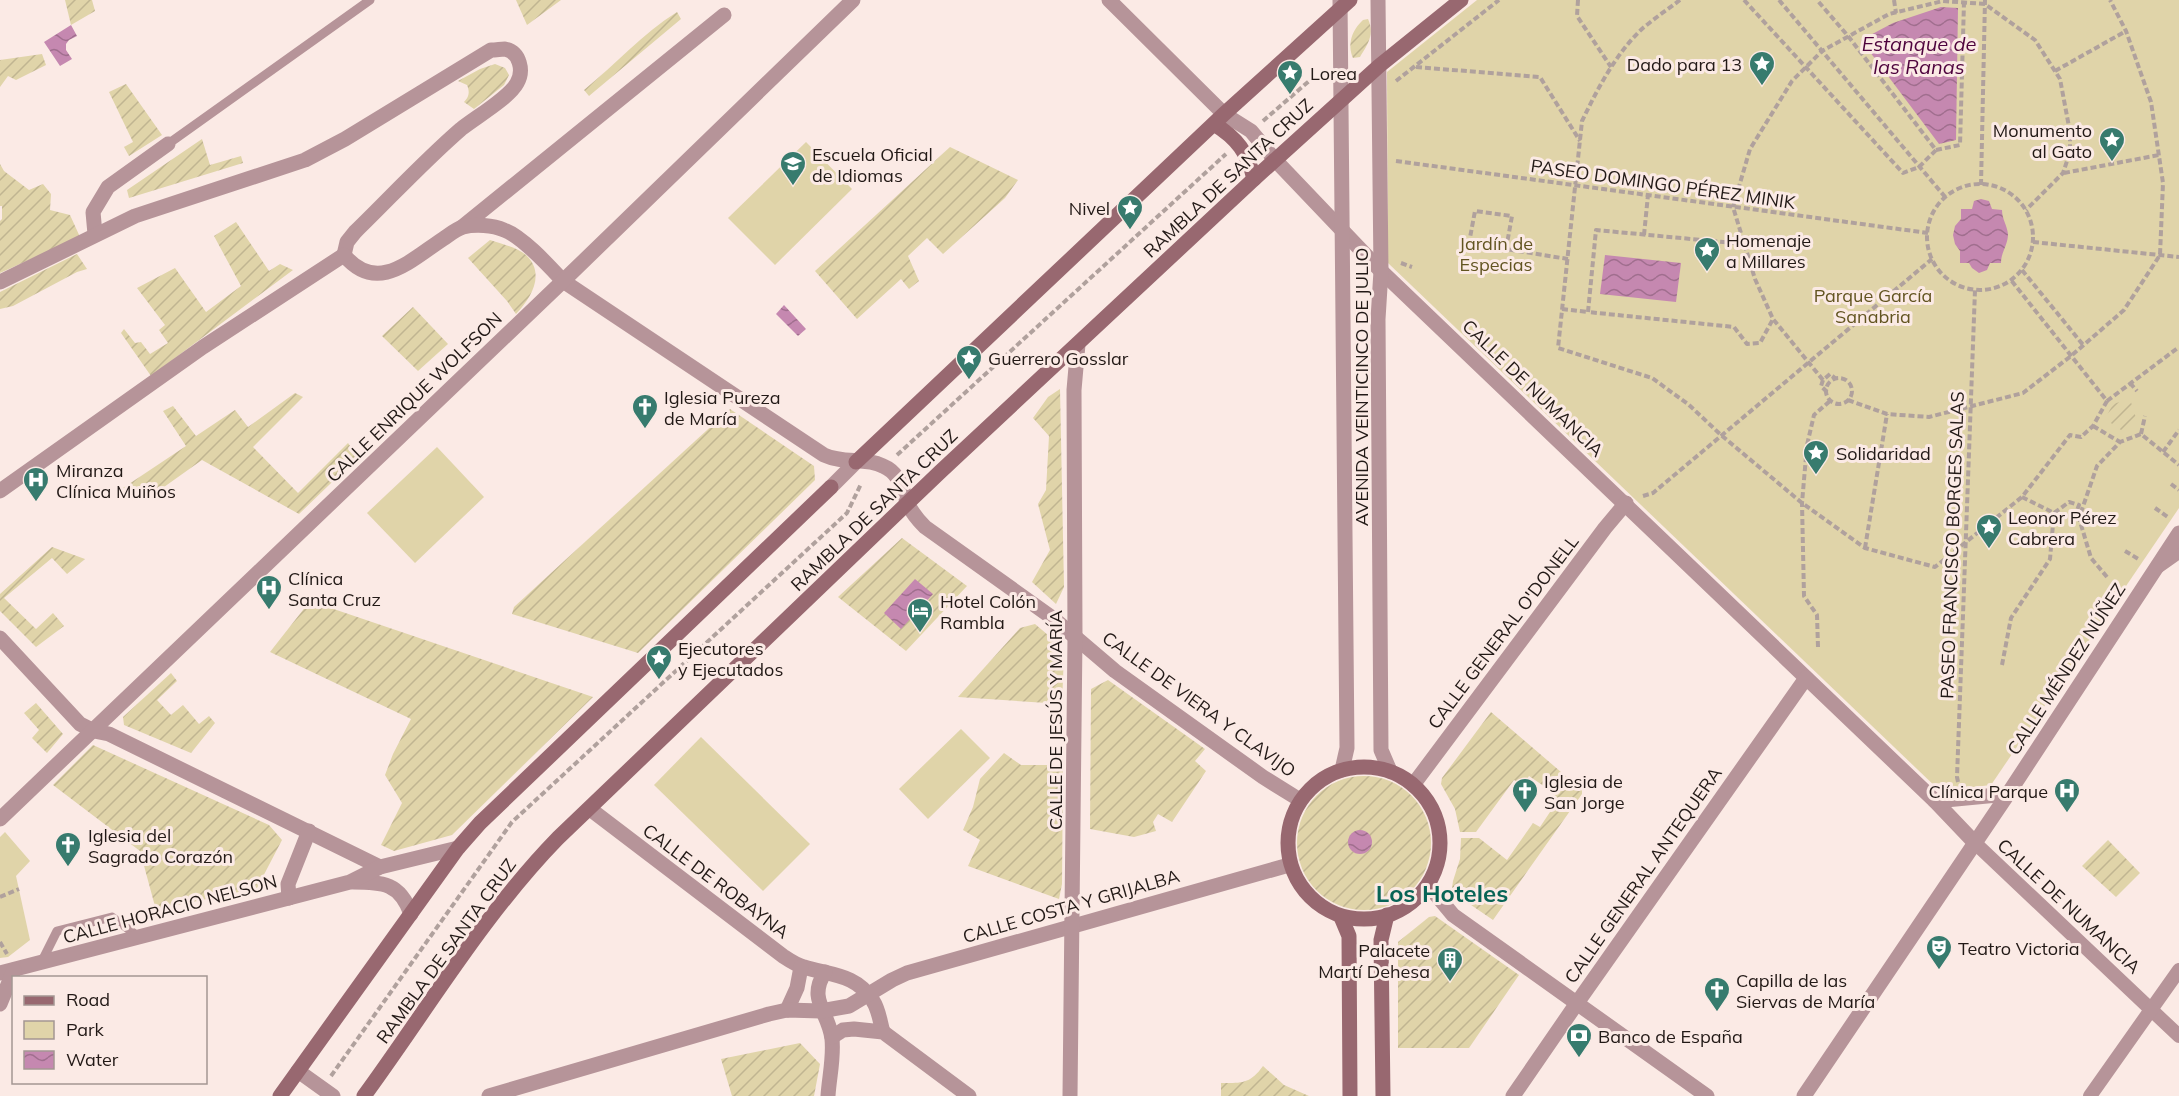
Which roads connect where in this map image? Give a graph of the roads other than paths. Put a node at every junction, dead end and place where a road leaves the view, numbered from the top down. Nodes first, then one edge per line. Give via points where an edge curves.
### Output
1 (370, 0) edge
2 (853, 0) edge
3 (1108, 0) edge
4 (1378, 0) edge
5 (1461, 0) edge
6 (1343, 3) edge
7 (724, 15) dead end
8 (1379, 66) junction
9 (1342, 100) junction
10 (1219, 119) junction
11 (168, 144) joint
12 (1275, 160) junction
13 (1254, 179) junction
14 (494, 201) junction
15 (462, 227) junction
16 (1342, 228) junction
17 (506, 230) junction
18 (95, 234) junction
19 (344, 255) junction
20 (1381, 271) junction
21 (563, 281) junction
22 (0, 282) edge
23 (1078, 344) junction
24 (856, 462) junction
25 (831, 487) joint
26 (0, 491) edge
27 (1626, 503) junction
28 (908, 504) junction
29 (2179, 533) edge
30 (2179, 551) edge
31 (2148, 564) junction
32 (1075, 637) junction
33 (0, 638) edge
34 (1806, 678) junction
35 (94, 731) junction
36 (1342, 770) junction
37 (1390, 771) junction
38 (1413, 784) junction
39 (2008, 795) junction
40 (1300, 800) junction
41 (1935, 801) junction
42 (590, 809) junction
43 (0, 819) edge
44 (309, 831) junction
45 (1975, 843) junction
46 (459, 848) junction
47 (1289, 865) junction
48 (380, 867) junction
49 (350, 882) junction
50 (1428, 885) junction
51 (289, 898) junction
52 (411, 914) junction
53 (1388, 915) junction
54 (1341, 917) junction
55 (1072, 926) junction
56 (139, 937) junction
57 (41, 963) junction
58 (801, 967) junction
59 (2179, 970) edge
60 (7, 972) edge
61 (825, 972) junction
62 (867, 994) junction
63 (1576, 1003) junction
64 (0, 1004) edge
65 (2151, 1010) junction
66 (787, 1011) junction
67 (821, 1011) junction
68 (883, 1032) junction
69 (2179, 1036) edge
70 (832, 1037) junction
71 (298, 1071) junction
72 (328, 1092) edge
73 (1385, 1095) edge
74 (280, 1096) edge
75 (364, 1096) edge
76 (489, 1096) edge
77 (828, 1096) edge
78 (969, 1096) edge
79 (1070, 1096) edge
80 (1350, 1096) edge
81 (1513, 1096) edge
82 (1707, 1096) edge
83 (1804, 1096) edge
84 (2090, 1096) edge

1 - 11 lane
2 - 21 street, CALLE ENRIQUE WOLFSON
3 - 10 street, CALLE DE NUMANCIA
4 - 8 street, AVENIDA VEINTICINCO DE JULIO
5 - 8 main road, RAMBLA DE SANTA CRUZ
6 - 9 street, AVENIDA VEINTICINCO DE JULIO
6 - 10 main road
7 - 14 street
8 - 9 main road, RAMBLA DE SANTA CRUZ
8 - 20 street, AVENIDA VEINTICINCO DE JULIO
9 - 12 main road, RAMBLA DE SANTA CRUZ
9 - 16 street, AVENIDA VEINTICINCO DE JULIO
10 - 12 street, CALLE DE NUMANCIA via 1251,131
10 - 13 main road via 1247,156
10 - 24 main road
11 - 18 street via 108,187 93,212
12 - 13 main road, RAMBLA DE SANTA CRUZ
12 - 16 street, CALLE DE NUMANCIA
13 - 23 main road, RAMBLA DE SANTA CRUZ
14 - 15 street
14 - 17 street via 494,216
15 - 17 street
15 - 19 street via 391,273 365,271 352,265
16 - 20 street, CALLE DE NUMANCIA
16 - 36 street, AVENIDA VEINTICINCO DE JULIO via 1347,748
17 - 21 street
18 - 19 street via 135,216 305,160 491,50 515,54 521,73 517,84 460,130 356,232 347,242
18 - 22 street
19 - 26 street via 203,347
20 - 27 street, CALLE DE NUMANCIA
20 - 37 street, AVENIDA VEINTICINCO DE JULIO via 1378,319 1382,750
21 - 24 street via 824,455
21 - 35 street, CALLE ENRIQUE WOLFSON
23 - 28 main road, RAMBLA DE SANTA CRUZ
23 - 32 street, CALLE DE JESÚS Y MARÍA via 1074,390
24 - 25 street
24 - 28 street, CALLE DE VIERA Y CLAVIJO via 885,466 894,472
25 - 46 main road via 480,823
27 - 34 street, CALLE DE NUMANCIA
27 - 38 street, CALLE GENERAL O'DONELL
28 - 32 street, CALLE DE VIERA Y CLAVIJO via 925,527
28 - 42 main road, RAMBLA DE SANTA CRUZ
29 - 31 street, CALLE MÉNDEZ NÚÑEZ
30 - 31 street
31 - 39 street, CALLE MÉNDEZ NÚÑEZ
32 - 40 street, CALLE DE VIERA Y CLAVIJO via 1125,678
32 - 55 street, CALLE DE JESÚS Y MARÍA
33 - 35 street via 80,724
34 - 41 street, CALLE DE NUMANCIA
34 - 63 street, CALLE GENERAL ANTEQUERA
35 - 43 street, CALLE ENRIQUE WOLFSON
35 - 44 street via 109,734
36 - 37 main road via 1367,767
36 - 40 main road via 1317,783
37 - 38 main road
38 - 50 main road via 1433,812 1439,830 1440,849
39 - 41 street
39 - 45 street, CALLE MÉNDEZ NÚÑEZ
40 - 47 main road via 1289,825
41 - 45 street, CALLE DE NUMANCIA
42 - 58 street, CALLE DE ROBAYNA
42 - 75 main road, RAMBLA DE SANTA CRUZ via 548,849 503,902
44 - 48 street
44 - 51 street via 288,884
45 - 65 street, CALLE DE NUMANCIA
45 - 83 street, CALLE MÉNDEZ NÚÑEZ
46 - 48 street
46 - 52 main road
47 - 54 main road via 1301,887 1319,906
47 - 55 street, CALLE COSTA Y GRIJALBA
48 - 49 street
49 - 51 street, CALLE HORACIO NELSON
49 - 52 street via 376,882 396,889
50 - 53 main road via 1405,907
50 - 63 street via 1453,915
51 - 56 street, CALLE HORACIO NELSON
52 - 71 main road
53 - 54 main road via 1365,919
53 - 73 main road via 1381,940
54 - 80 main road via 1349,936
55 - 62 street, CALLE COSTA Y GRIJALBA via 907,973
55 - 79 street, CALLE DE JESÚS Y MARÍA
56 - 57 street, CALLE HORACIO NELSON
56 - 57 lane via 112,917 57,931
57 - 60 street, CALLE HORACIO NELSON
58 - 61 street, CALLE DE ROBAYNA
58 - 66 street
59 - 65 street
60 - 64 street
61 - 62 street, CALLE DE ROBAYNA via 848,978
61 - 67 street via 817,990
62 - 67 street, CALLE COSTA Y GRIJALBA via 849,1006
62 - 68 street
63 - 81 street, CALLE GENERAL ANTEQUERA
63 - 82 street
65 - 69 street, CALLE DE NUMANCIA
65 - 84 street
66 - 67 street
66 - 76 street
67 - 70 street
68 - 70 street via 843,1030
68 - 78 street
70 - 77 street
71 - 72 street
71 - 74 main road

